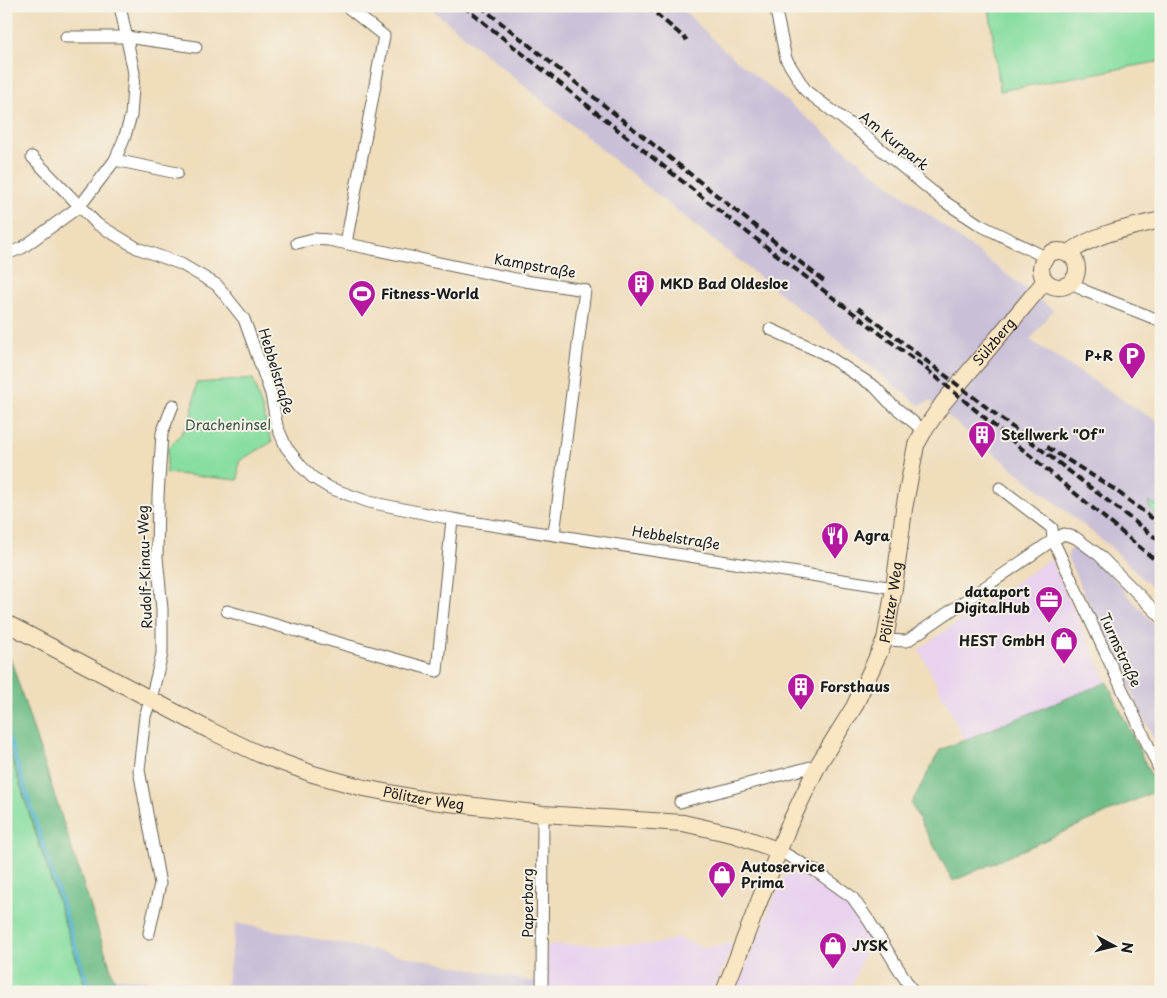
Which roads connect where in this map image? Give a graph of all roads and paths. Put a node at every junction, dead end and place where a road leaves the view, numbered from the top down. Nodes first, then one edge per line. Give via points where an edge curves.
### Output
1 (120, 6) edge
2 (346, 6) edge
3 (775, 6) edge
4 (66, 37) dead end
5 (128, 37) junction
6 (196, 46) dead end
7 (32, 157) dead end
8 (115, 160) junction
9 (177, 173) dead end
10 (80, 206) junction
11 (1161, 220) edge
12 (297, 243) dead end
13 (346, 243) junction
14 (1069, 253) junction
15 (6, 254) edge
16 (1046, 257) junction
17 (1045, 281) junction
18 (1072, 282) junction
19 (1161, 321) edge
20 (770, 329) dead end
21 (943, 403) joint
22 (173, 405) dead end
23 (924, 431) junction
24 (1000, 488) dead end
25 (452, 519) junction
26 (554, 534) junction
27 (1053, 540) junction
28 (894, 588) junction
29 (227, 611) dead end
30 (1161, 617) edge
31 (6, 623) edge
32 (885, 640) junction
33 (151, 699) junction
34 (818, 765) junction
35 (1161, 773) edge
36 (680, 802) dead end
37 (543, 814) junction
38 (780, 851) junction
39 (149, 933) dead end
40 (542, 992) edge
41 (724, 992) edge
42 (913, 992) edge

1 - 5 street
2 - 13 street via 384,36
3 - 16 street, Am Kurpark via 786,59 806,91 945,202 980,225
4 - 5 street
5 - 6 street
5 - 8 street via 134,73 131,116
7 - 10 street, Hebbelstraße
8 - 9 street
8 - 10 street
10 - 15 street via 22,248
10 - 25 street, Hebbelstraße via 96,224 137,248 181,264 217,285 244,319 286,447 312,477 330,488 370,502
11 - 14 main road via 1093,238
12 - 13 street, Kampstraße via 313,239
13 - 26 street, Kampstraße via 525,281 585,290
14 - 16 main road via 1059,250
14 - 18 main road via 1077,267
16 - 17 main road via 1041,266
17 - 18 main road via 1055,287
17 - 21 main road, Sülzberg
18 - 19 street via 1085,291
20 - 23 street via 823,353 862,378
21 - 23 main road, Pölitzer Weg
22 - 33 street, Rudolf-Kinau-Weg via 162,433 157,557 162,654
23 - 28 main road, Pölitzer Weg via 916,445
24 - 27 street, Turmstraße via 1052,528
25 - 26 street, Hebbelstraße
25 - 29 street via 437,671
26 - 28 street, Hebbelstraße
27 - 30 street via 1064,534 1076,538 1099,555
27 - 32 street via 907,641
27 - 35 street, Turmstraße
28 - 32 main road, Pölitzer Weg
31 - 33 main road, Pölitzer Weg
32 - 34 main road, Pölitzer Weg via 854,707
33 - 37 main road, Pölitzer Weg via 259,754 312,774 432,801
33 - 39 street, Rudolf-Kinau-Weg via 145,716 139,770 160,884
34 - 36 street
34 - 38 main road, Pölitzer Weg
37 - 38 main road, Pölitzer Weg via 683,823 736,835
37 - 40 street, Paperbarg
38 - 41 main road
38 - 42 street via 852,897

